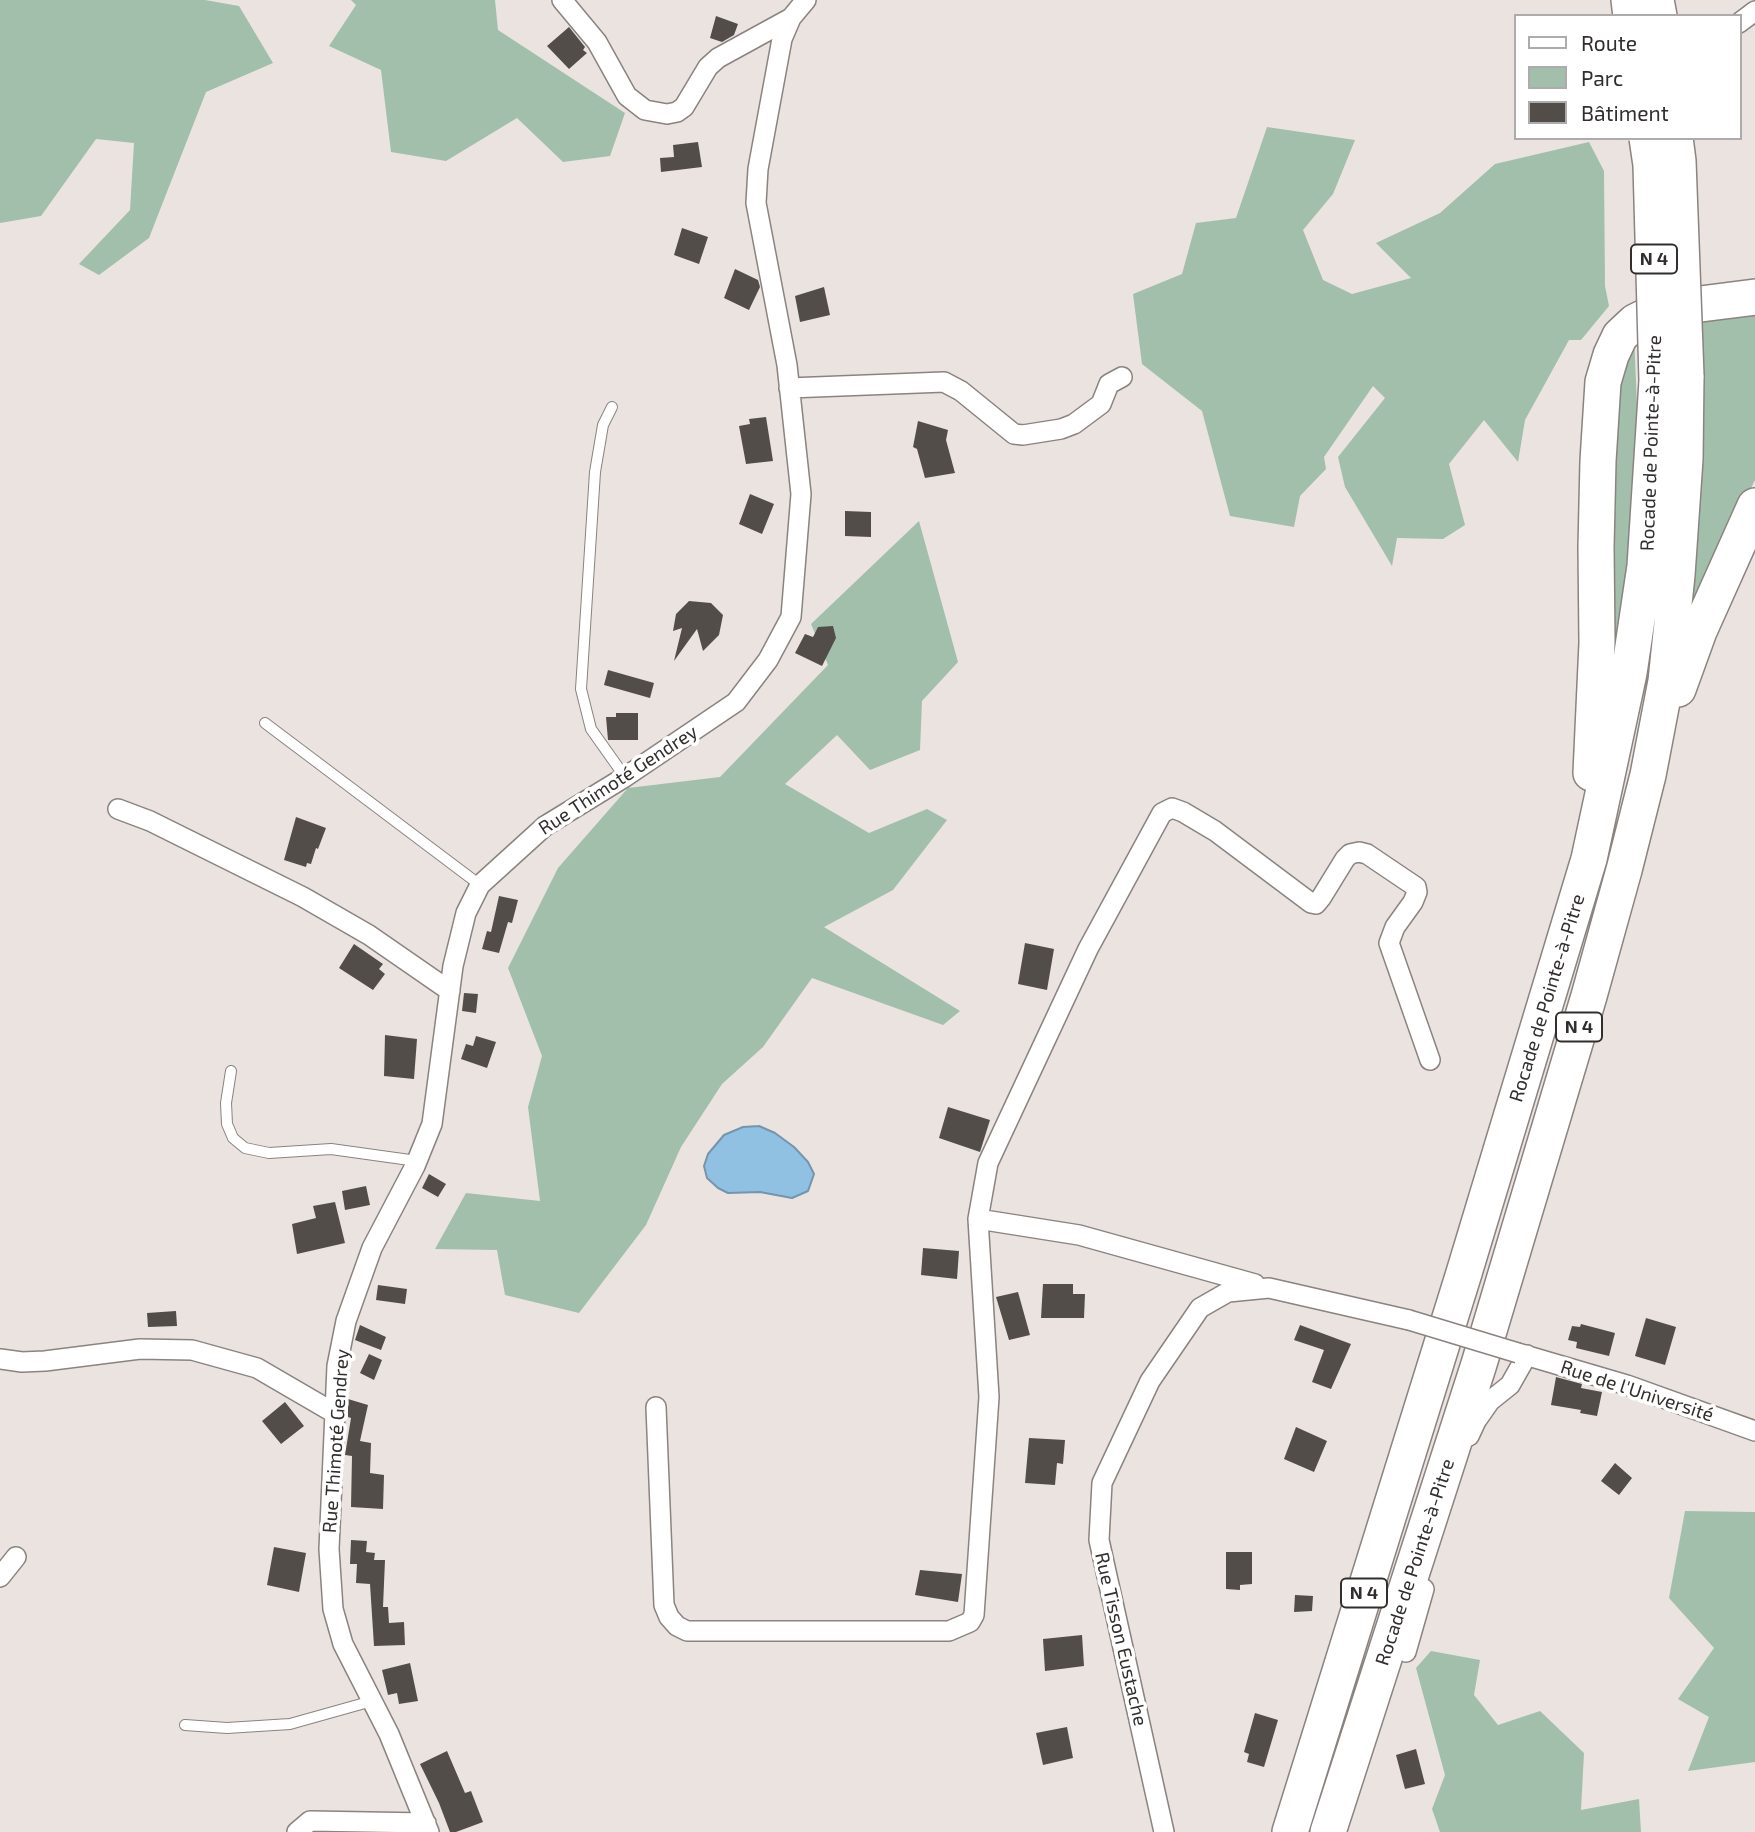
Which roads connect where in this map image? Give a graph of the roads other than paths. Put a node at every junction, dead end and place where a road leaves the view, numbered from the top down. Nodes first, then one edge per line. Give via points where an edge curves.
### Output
1 (562, 0) edge
2 (806, 0) edge
3 (791, 18) junction
4 (1647, 140) edge
5 (1675, 140) edge
6 (1755, 297) edge
7 (1122, 377) dead end
8 (1672, 378) junction
9 (789, 388) junction
10 (612, 407) dead end
11 (1755, 506) edge
12 (264, 723) dead end
13 (1648, 775) junction
14 (625, 777) junction
15 (118, 810) dead end
16 (480, 885) junction
17 (1550, 985) junction
18 (450, 991) junction
19 (1430, 1060) dead end
20 (231, 1071) dead end
21 (417, 1161) junction
22 (978, 1219) junction
23 (1269, 1288) junction
24 (1409, 1320) joint
25 (1522, 1354) junction
26 (0, 1359) edge
27 (656, 1406) dead end
28 (336, 1414) junction
29 (1755, 1431) edge
30 (16, 1557) dead end
31 (0, 1577) edge
32 (1406, 1652) dead end
33 (372, 1701) junction
34 (185, 1725) dead end
35 (428, 1827) edge
36 (297, 1832) edge
37 (1164, 1832) edge
38 (1290, 1832) edge
39 (1328, 1832) edge

1 - 3 street via 597,42 627,96 645,110 667,114 684,107 718,58
2 - 3 street, Rue Thimoté Gendrey
3 - 9 street, Rue Thimoté Gendrey via 782,39 756,203
4 - 8 highway, Rocade de Pointe-à-Pitre / N 4, bridge
5 - 8 highway, Rocade de Pointe-à-Pitre / N 4, bridge via 1679,174
6 - 17 highway via 1661,309 1635,322 1620,336 1611,355 1603,382 1598,461 1592,764 1574,886
7 - 9 street via 1108,384 1101,404 1074,424 1023,435 1014,434 961,391 944,383
8 - 13 highway, Rocade de Pointe-à-Pitre / N 4 via 1685,459 1666,681
8 - 17 highway, Rocade de Pointe-à-Pitre / N 4 via 1629,673 1589,859
9 - 14 street, Rue Thimoté Gendrey via 801,494 791,617 768,660 736,702
10 - 14 lane via 603,425 595,472 581,689 591,729
11 - 13 highway via 1699,631
12 - 16 lane
13 - 39 highway, Rocade de Pointe-à-Pitre / N 4 via 1625,870 1479,1364
14 - 16 street, Rue Thimoté Gendrey via 545,826
15 - 18 street via 150,821 328,910
16 - 18 street, Rue Thimoté Gendrey via 466,913
17 - 38 highway, Rocade de Pointe-à-Pitre / N 4
18 - 21 street, Rue Thimoté Gendrey via 432,1124
19 - 22 street via 1389,943 1413,902 1416,887 1359,852 1345,859 1321,898 1311,903 1215,831 1172,808 1162,813 1027,1076 988,1163
20 - 21 lane via 227,1125 245,1148 269,1153 331,1149
21 - 28 street, Rue Thimoté Gendrey via 372,1248 346,1321 337,1366
22 - 23 street via 1079,1235
22 - 27 street via 989,1397 970,1622 949,1631 687,1631 677,1626 664,1605
23 - 24 street, Rue Tisson Eustache
23 - 37 street, Rue Tisson Eustache via 1228,1292 1200,1308 1150,1381 1102,1483 1099,1540
24 - 25 street, Rue de l'Université, bridge
25 - 29 street, Rue de l'Université via 1627,1385
25 - 32 street via 1510,1385 1490,1401 1463,1449
26 - 28 street via 45,1361 151,1348 192,1350 257,1368
28 - 33 street, Rue Thimoté Gendrey via 329,1549 333,1609 343,1644
30 - 31 street
33 - 34 lane via 290,1724
33 - 35 street, Rue Thimoté Gendrey
35 - 36 street via 310,1821

